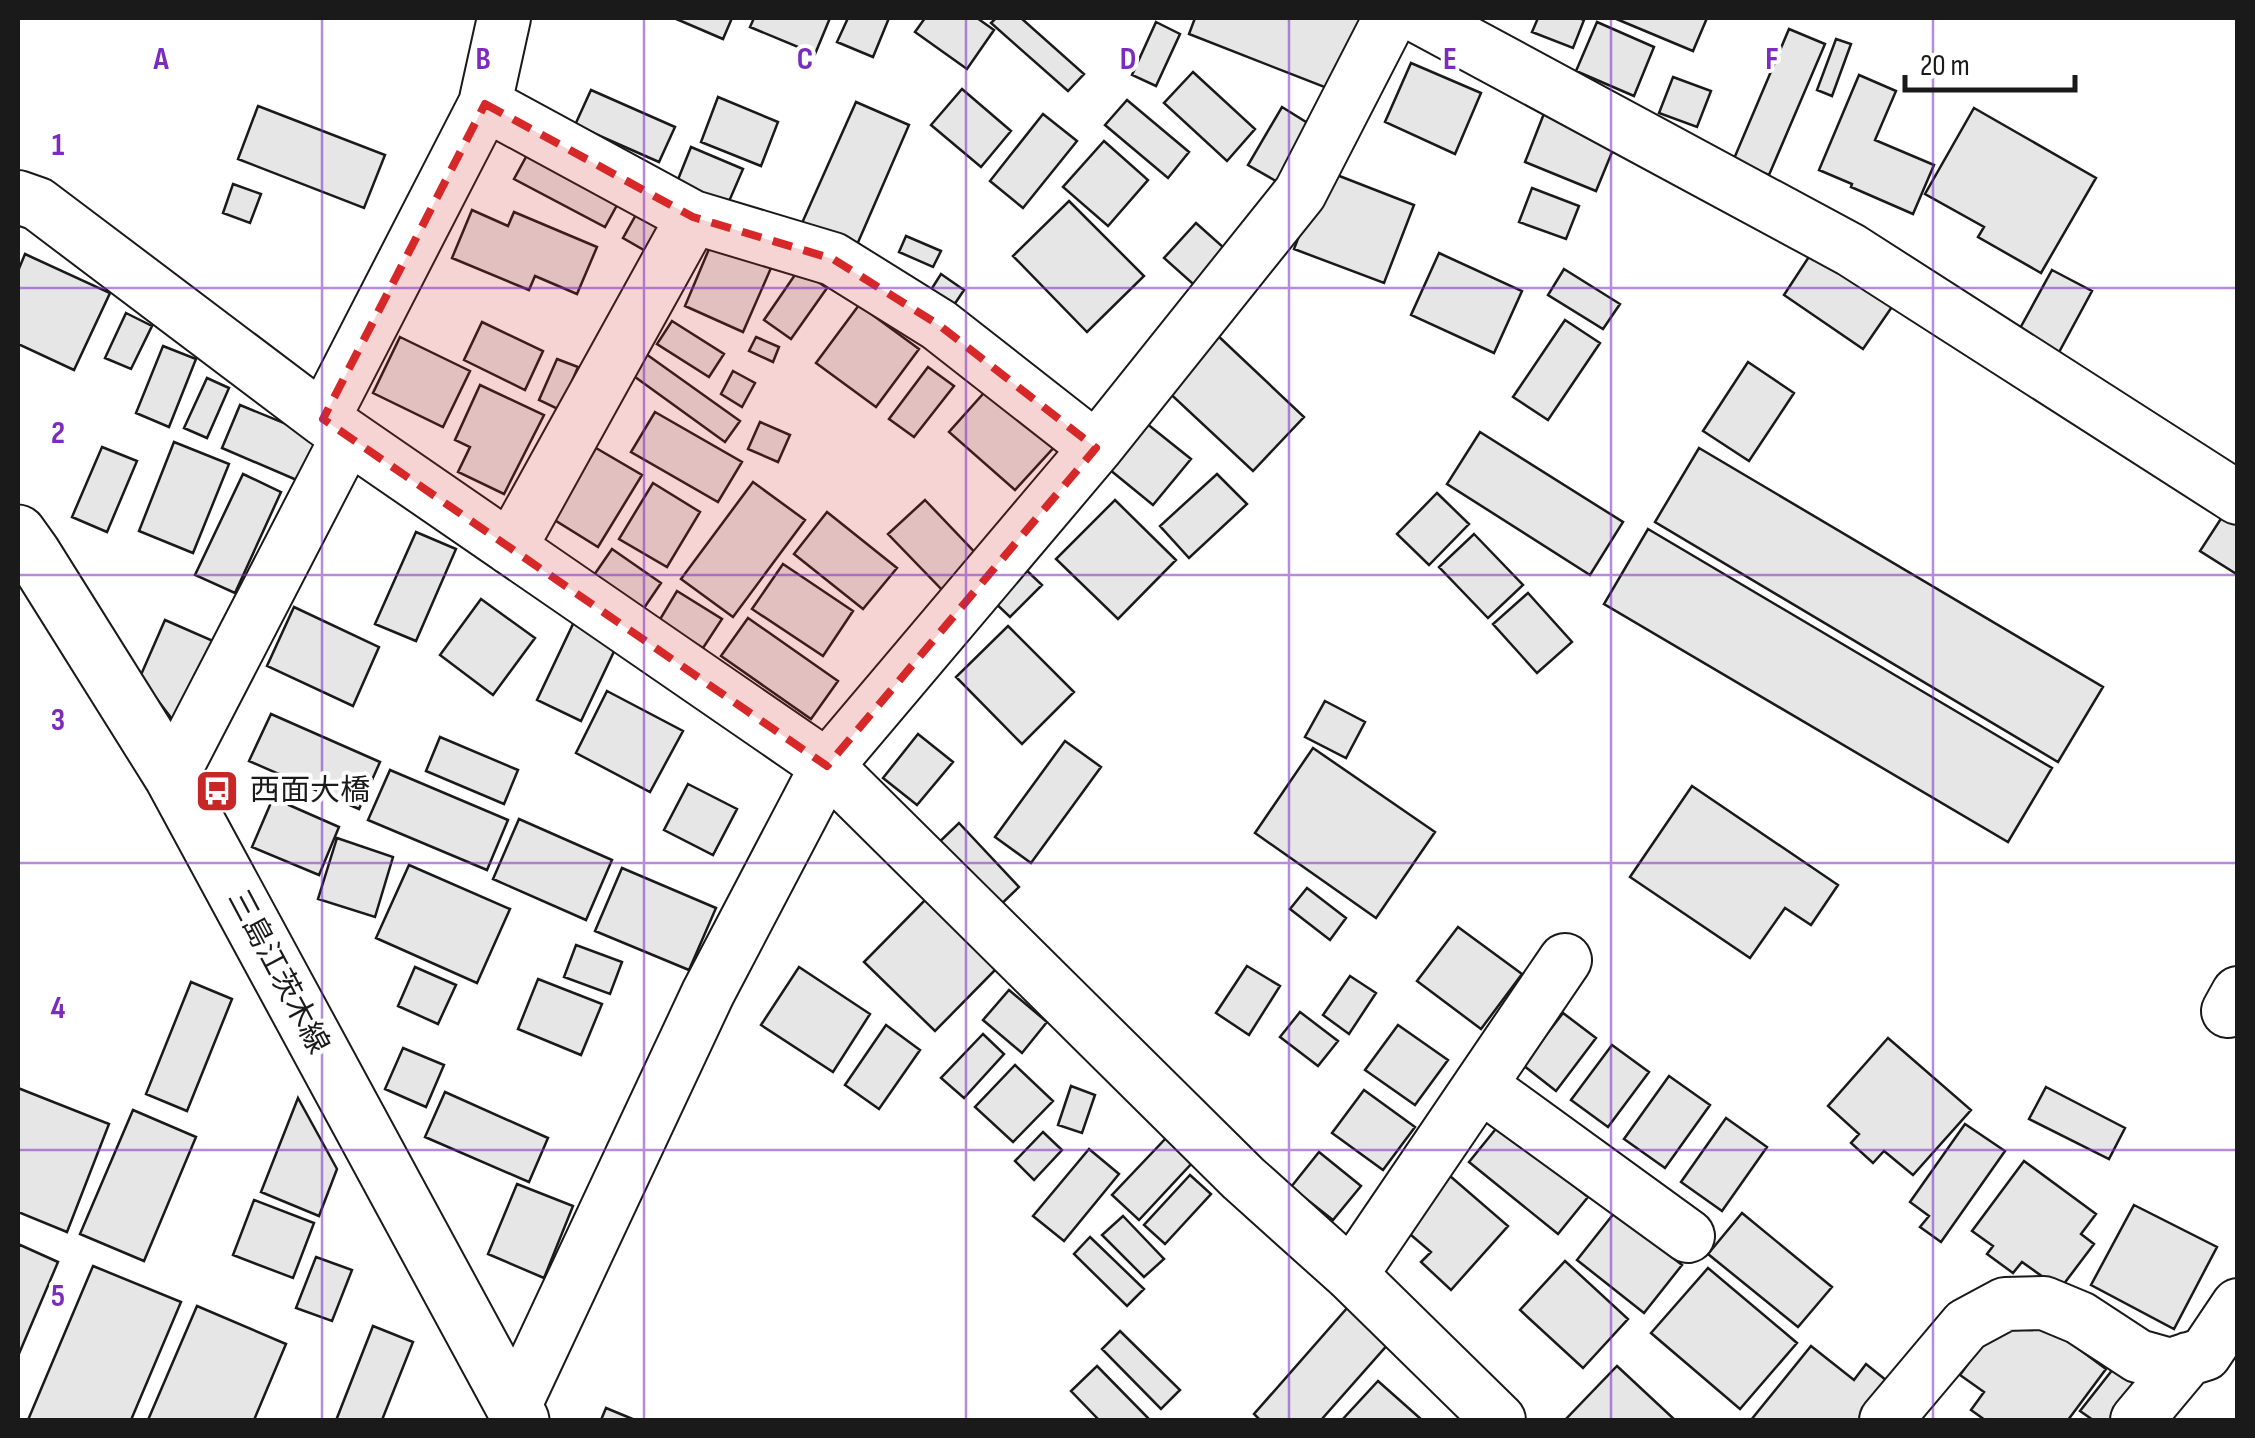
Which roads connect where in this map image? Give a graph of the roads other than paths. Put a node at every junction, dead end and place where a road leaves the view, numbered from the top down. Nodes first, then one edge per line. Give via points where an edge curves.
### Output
1 (504, 18) edge
2 (1390, 18) edge
3 (1422, 18) edge
4 (485, 104) junction
5 (18, 197) edge
6 (692, 217) junction
7 (336, 427) junction
8 (1096, 448) junction
9 (2238, 498) edge
10 (18, 534) edge
11 (510, 548) junction
12 (827, 766) junction
13 (172, 776) junction
14 (1565, 960) dead end
15 (1480, 1085) junction
16 (1688, 1236) dead end
17 (1351, 1275) junction
18 (2238, 1305) edge
19 (2188, 1359) junction
20 (517, 1414) edge
21 (1499, 1420) edge
22 (1886, 1420) edge
23 (2137, 1420) edge

1 - 4 street
2 - 8 street via 1300,194
3 - 9 street via 1851,250
4 - 6 street
4 - 7 street
5 - 7 street via 38,204
6 - 8 street via 832,259 939,325
6 - 11 street
7 - 11 street
7 - 13 street
8 - 12 street
10 - 13 main road, 三島江茨木線
11 - 12 street
12 - 17 street
12 - 20 street via 708,993
13 - 20 main road, 三島江茨木線
14 - 15 street
15 - 16 street
15 - 17 street
17 - 21 street
18 - 19 street via 2205,1354
19 - 22 street via 2170,1366 2138,1356 2044,1303 2006,1304 1966,1325
19 - 23 street

